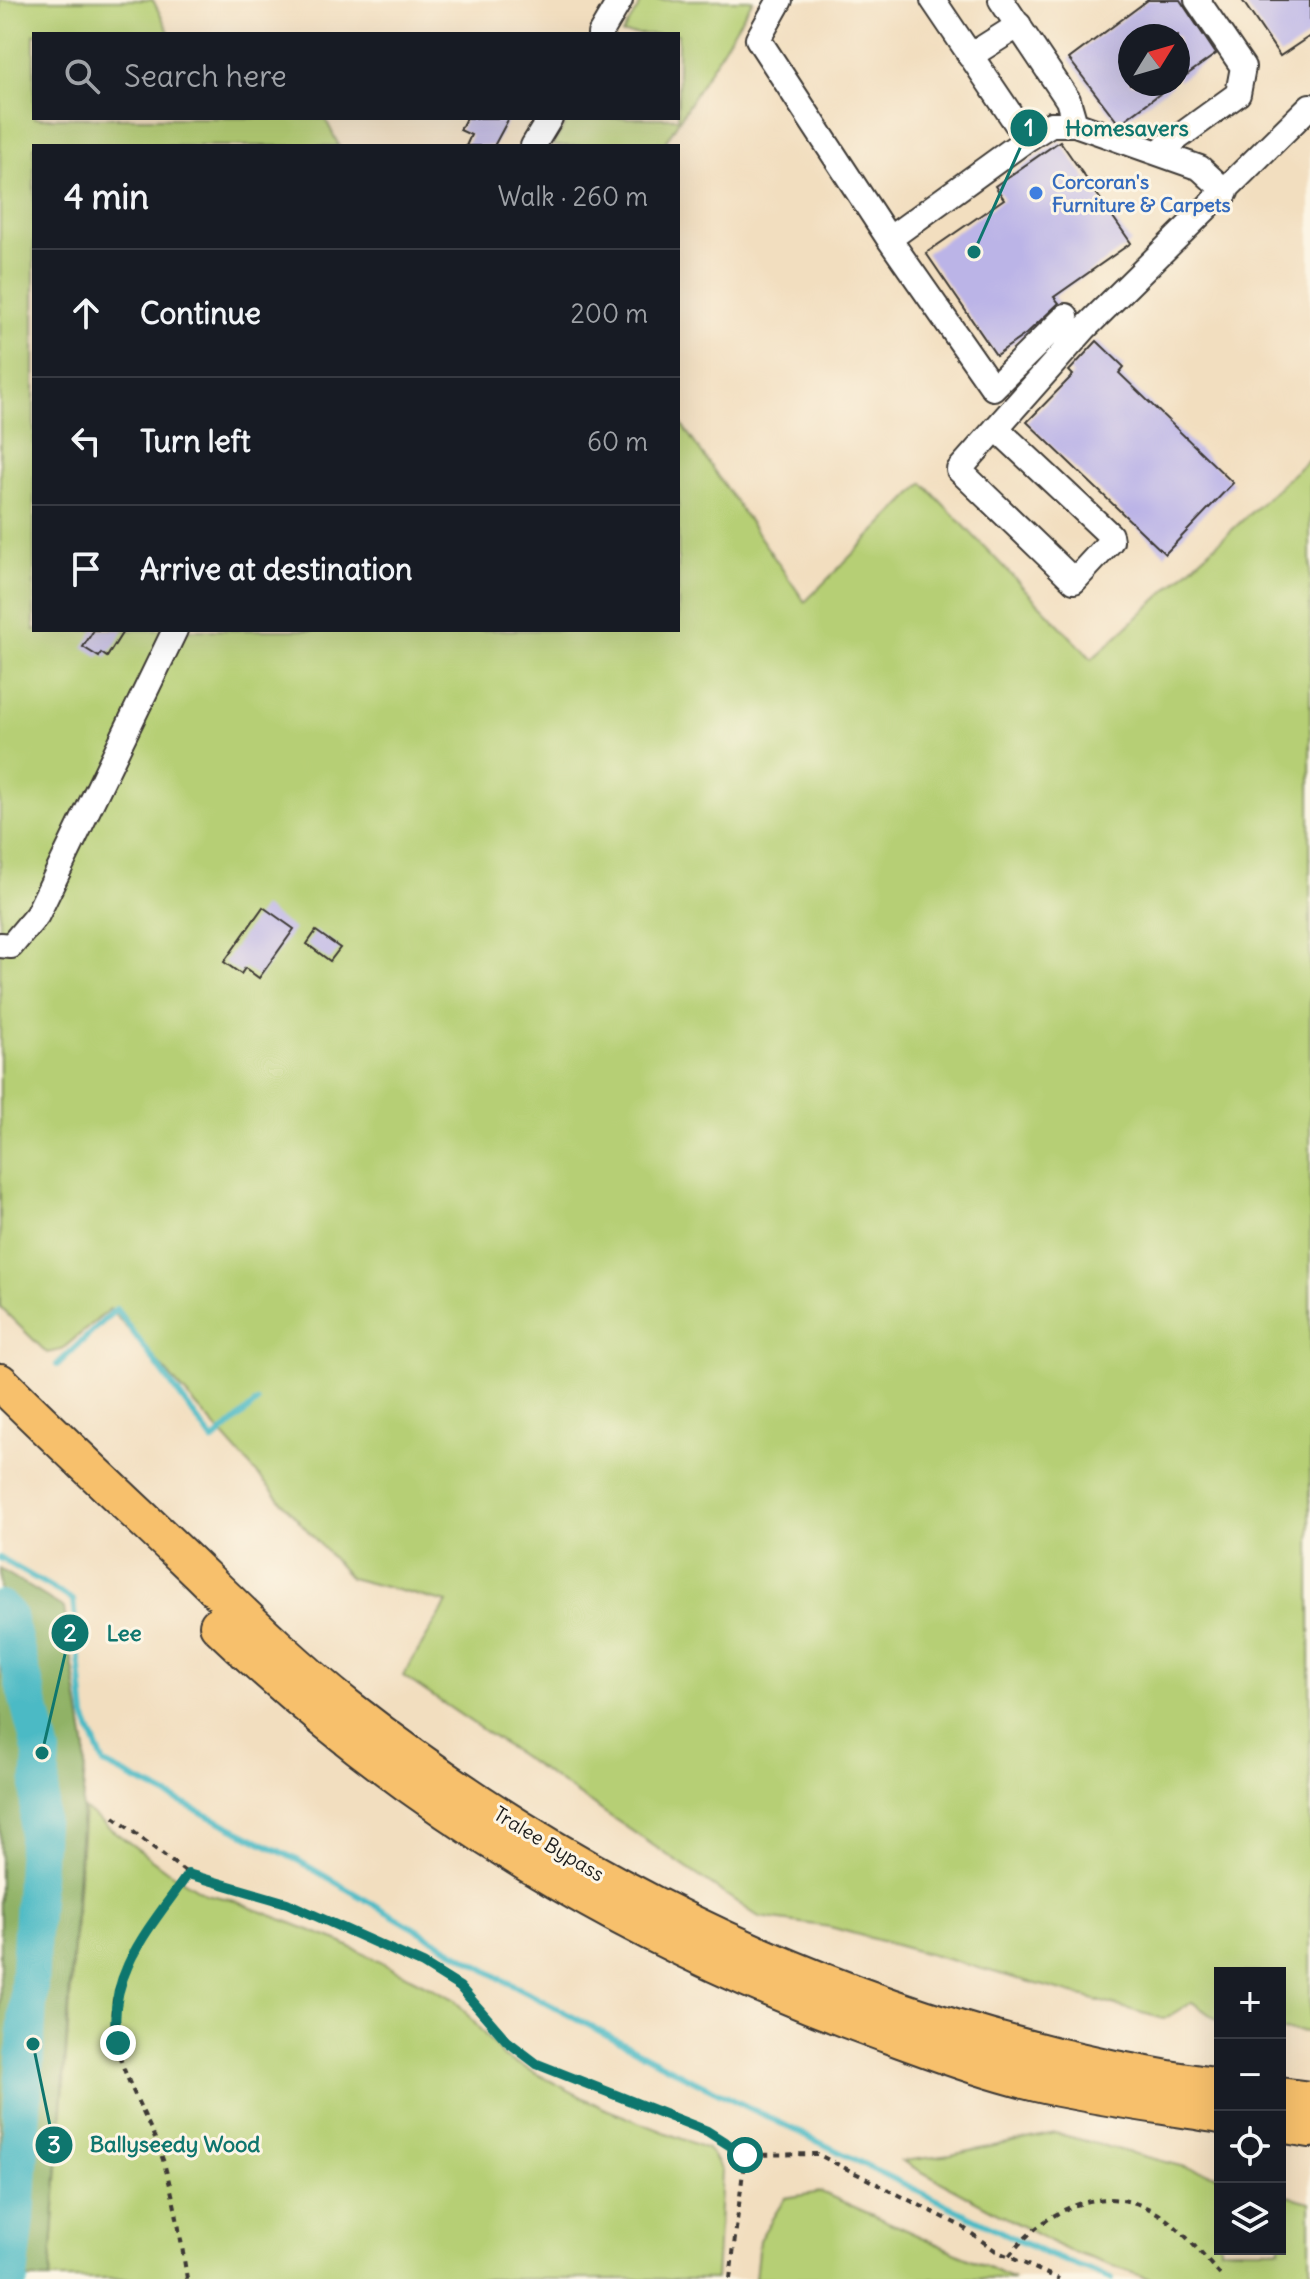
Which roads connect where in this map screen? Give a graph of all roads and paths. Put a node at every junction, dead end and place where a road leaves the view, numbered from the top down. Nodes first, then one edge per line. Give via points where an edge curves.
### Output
1 (620, 0) edge
2 (780, 0) edge
3 (933, 0) edge
4 (1001, 0) edge
5 (1197, 0) edge
6 (1019, 25) junction
7 (601, 32) edge
8 (970, 56) junction
9 (1310, 106) edge
10 (549, 120) edge
11 (1075, 124) junction
12 (1027, 139) junction
13 (534, 144) edge
14 (1158, 152) junction
15 (1226, 192) junction
16 (889, 239) junction
17 (1066, 316) dead end
18 (996, 428) junction
19 (174, 632) edge
20 (0, 945) edge
21 (0, 1382) edge
22 (0, 1416) edge
23 (114, 1817) dead end
24 (188, 1874) junction
25 (1214, 2086) edge
26 (1286, 2097) edge
27 (1310, 2100) edge
28 (1214, 2114) edge
29 (1286, 2125) edge
30 (1310, 2129) edge
31 (745, 2155) junction
32 (1009, 2256) junction
33 (187, 2279) edge
34 (730, 2279) edge
35 (1059, 2279) edge
36 (1224, 2279) edge

1 - 7 lane
2 - 16 lane via 758,39
3 - 8 lane
4 - 6 lane
5 - 14 lane via 1243,67 1238,94
6 - 8 lane
6 - 11 lane via 1068,100
8 - 12 lane
9 - 15 lane
10 - 13 lane
11 - 12 lane via 1051,124
11 - 14 lane
12 - 16 lane
14 - 15 lane via 1200,168
15 - 18 lane via 1085,328
16 - 17 lane via 993,388
18 - 18 lane via 1110,535 1111,541 1074,581 959,470
19 - 20 lane via 37,915 11,946
21 - 25 highway, Tralee Bypass via 291,1661 349,1709 511,1823 640,1898 787,1967 932,2021 1061,2058
22 - 28 highway, Tralee Bypass via 327,1724 497,1846 632,1925 799,2003 924,2048 1057,2088
23 - 24 path
24 - 31 path via 287,1903 423,1964 460,1987 507,2041 537,2064 707,2131
24 - 33 path via 124,1971 113,2019 126,2077 162,2156
26 - 27 highway
29 - 30 highway
31 - 32 path via 817,2154
31 - 34 path
32 - 35 path
32 - 36 path via 1026,2235 1063,2209 1089,2199 1127,2200 1165,2218

